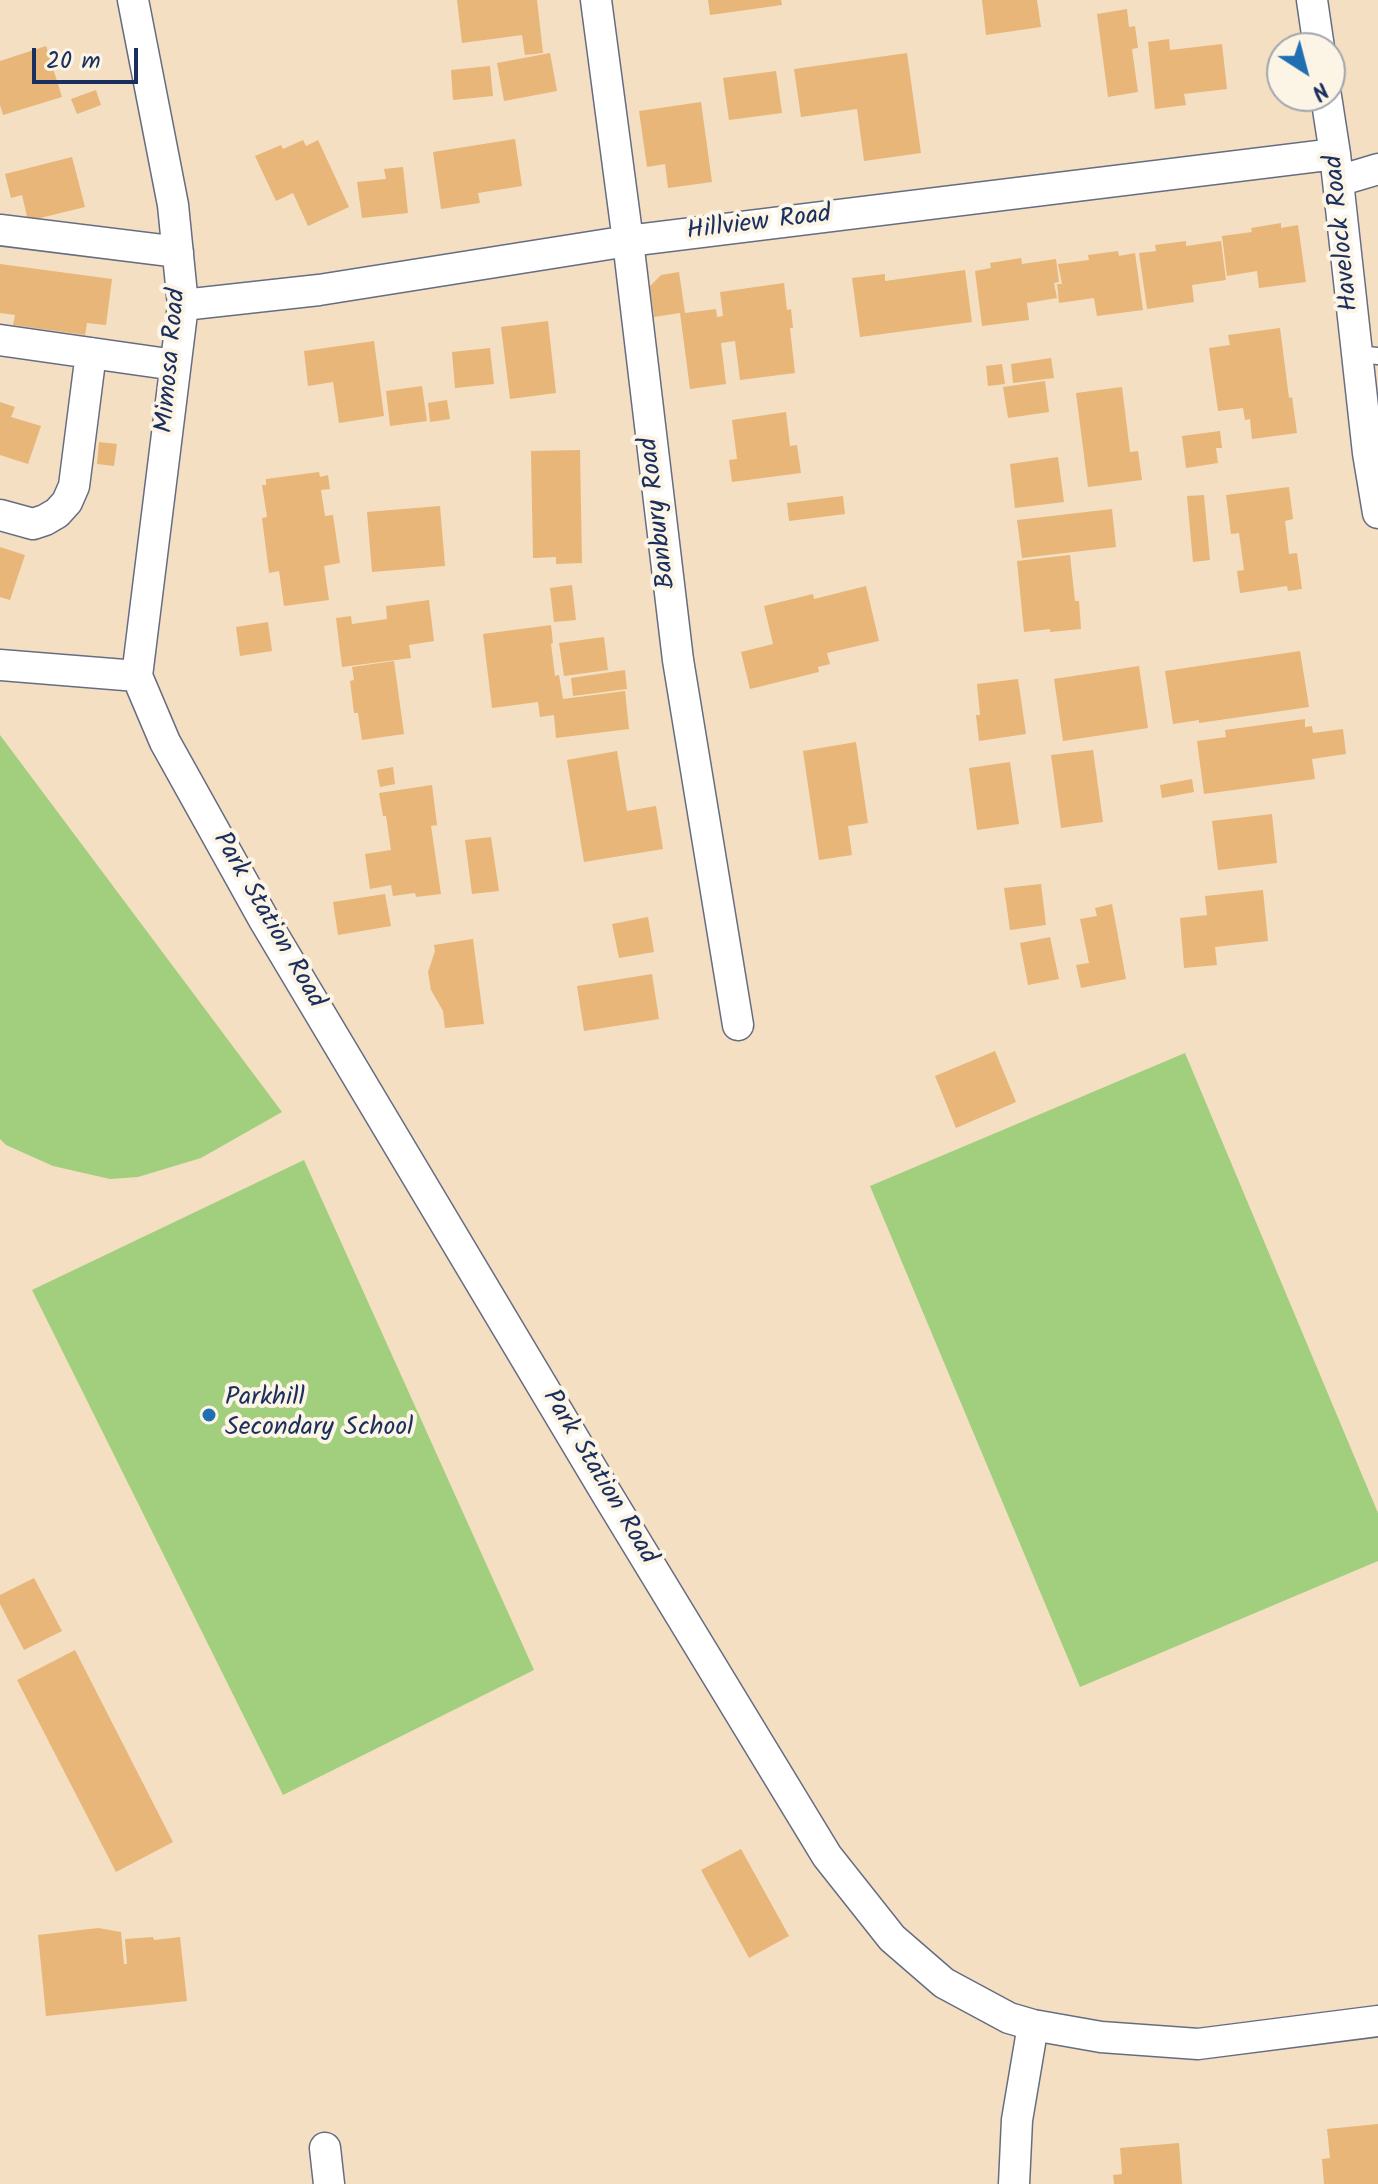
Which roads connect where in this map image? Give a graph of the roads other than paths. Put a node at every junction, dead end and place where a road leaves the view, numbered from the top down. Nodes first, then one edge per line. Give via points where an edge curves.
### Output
1 (133, 0) edge
2 (596, 0) edge
3 (1312, 0) edge
4 (1317, 32) edge
5 (1328, 112) edge
6 (1337, 168) junction
7 (1378, 169) edge
8 (0, 230) edge
9 (628, 241) junction
10 (178, 252) junction
11 (183, 305) junction
12 (0, 340) edge
13 (91, 353) junction
14 (1368, 355) edge
15 (175, 365) junction
16 (1378, 513) edge
17 (0, 515) edge
18 (0, 665) edge
19 (137, 676) junction
20 (738, 1025) dead end
21 (1378, 2021) edge
22 (1033, 2025) junction
23 (325, 2148) dead end
24 (329, 2184) edge
25 (1014, 2184) edge

1 - 10 street, Mimosa Road
2 - 9 street, Banbury Road
3 - 4 street
5 - 6 street, Havelock Road
6 - 7 street, Hillview Road
6 - 9 street, Hillview Road
6 - 14 street, Havelock Road
8 - 10 street
9 - 11 street, Hillview Road via 319,290
9 - 20 street, Banbury Road via 678,660
10 - 11 street, Mimosa Road
11 - 15 street, Mimosa Road
12 - 13 street
13 - 15 street
13 - 17 street via 74,486 67,502 33,524
14 - 16 street, Havelock Road via 1368,453
15 - 19 street, Mimosa Road
18 - 19 street
19 - 22 street, Park Station Road via 165,742 263,918 827,1856 892,1938 944,1983
21 - 22 street, Park Station Road via 1198,2044 1101,2037
22 - 25 street via 1017,2120
23 - 24 street

